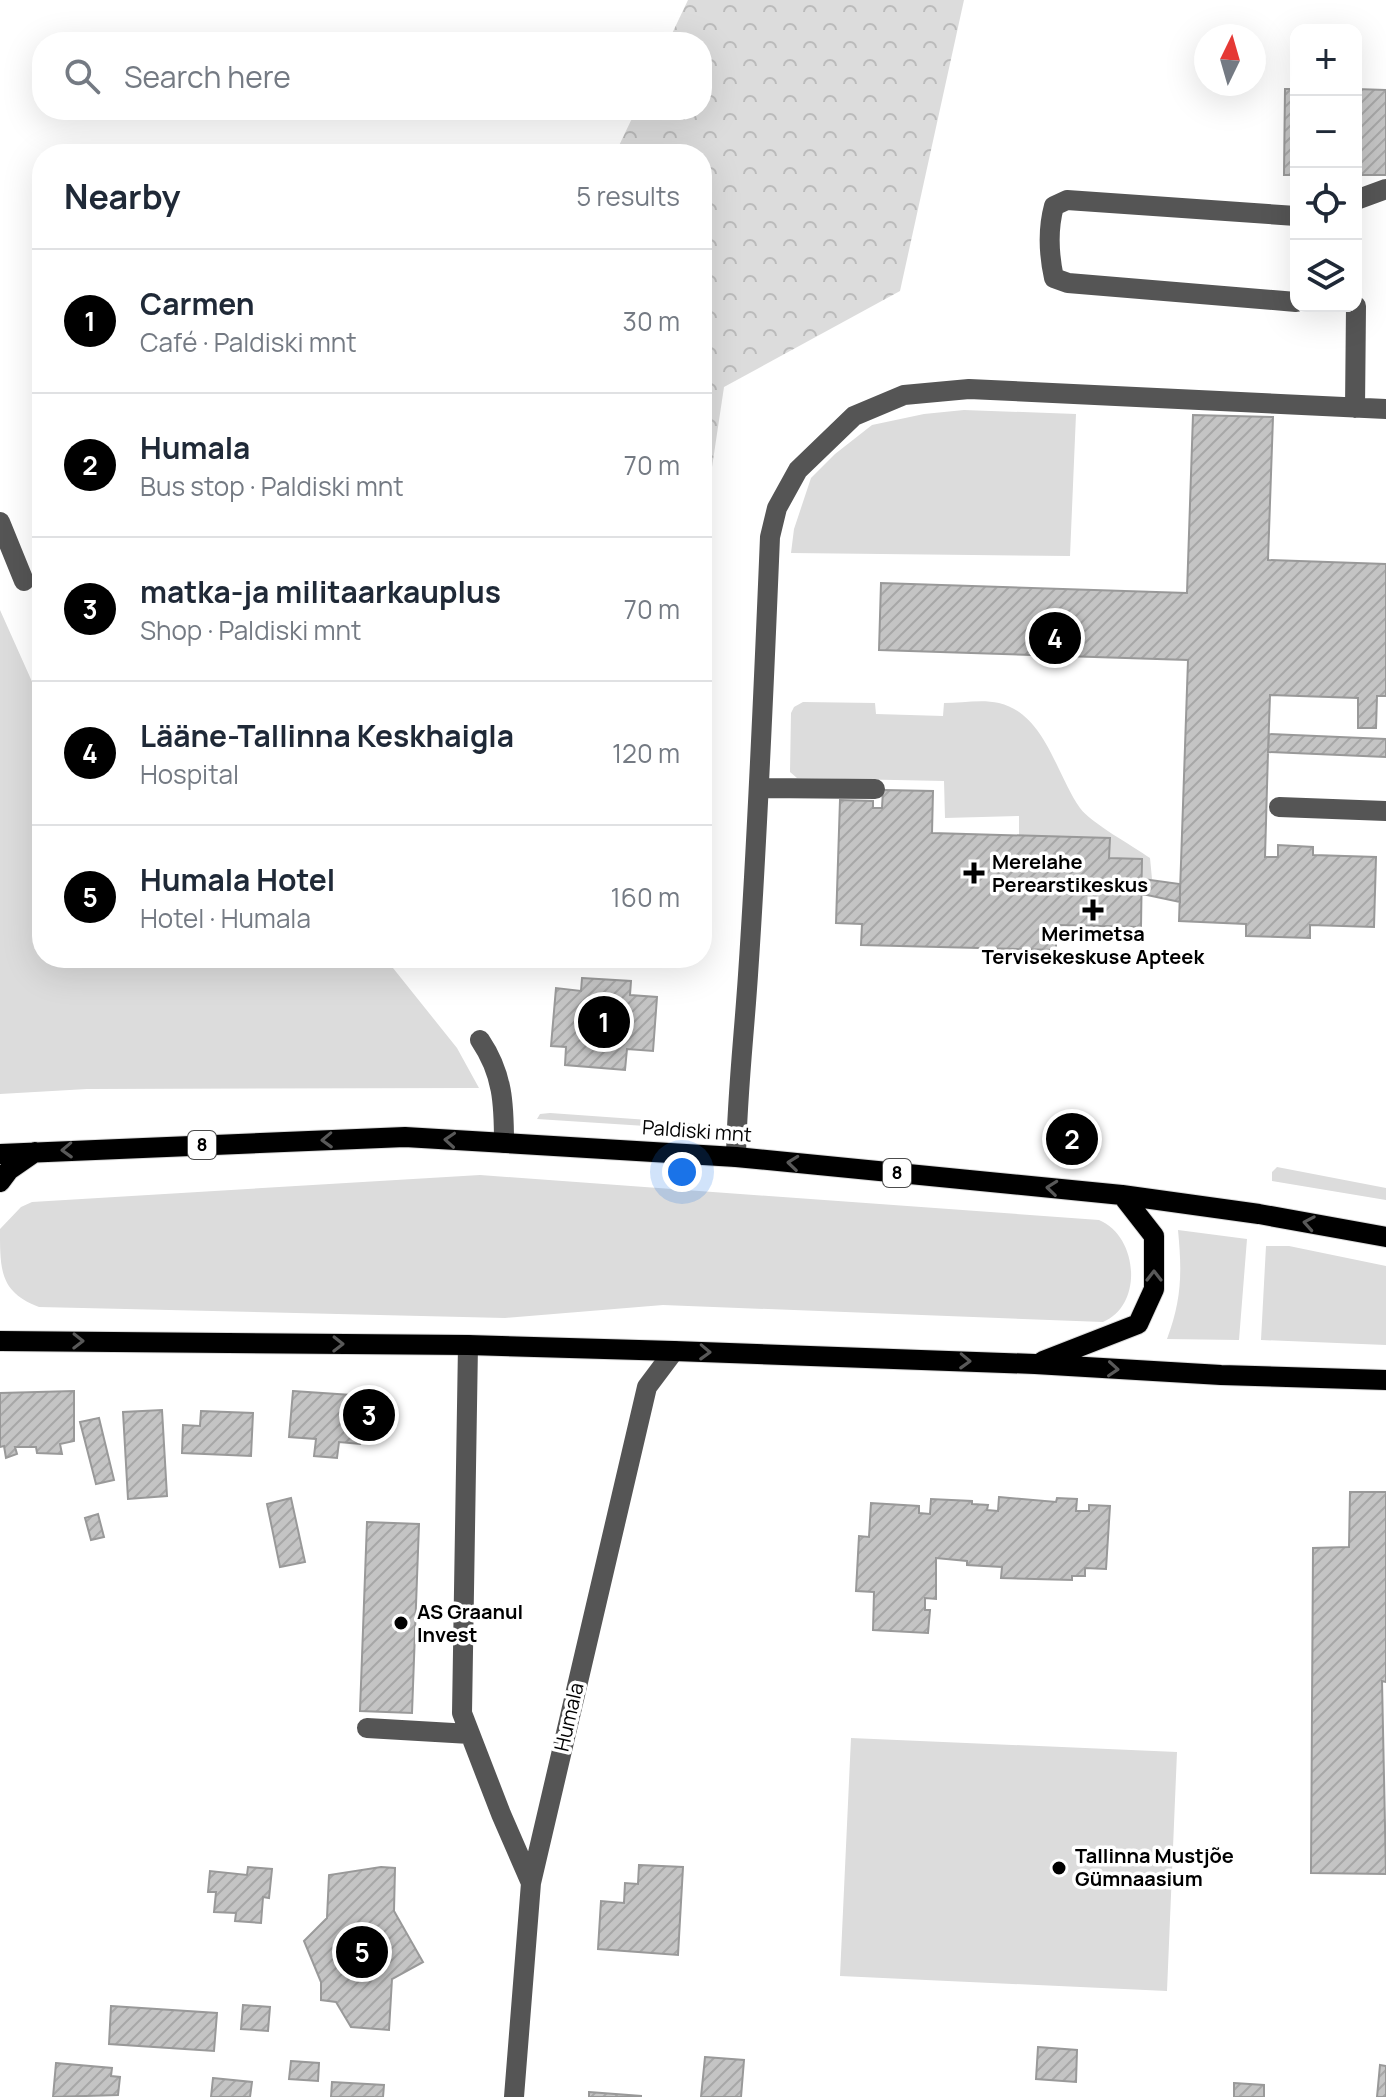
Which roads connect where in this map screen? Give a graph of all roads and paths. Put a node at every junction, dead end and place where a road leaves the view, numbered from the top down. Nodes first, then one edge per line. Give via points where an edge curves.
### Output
1 (1386, 189) edge
2 (1362, 198) edge
3 (1290, 216) edge
4 (1290, 302) edge
5 (1354, 312) edge
6 (1355, 408) junction
7 (1386, 409) edge
8 (0, 522) edge
9 (24, 581) dead end
10 (759, 788) junction
11 (875, 789) dead end
12 (1279, 807) dead end
13 (1386, 811) edge
14 (480, 1040) dead end
15 (504, 1143) junction
16 (35, 1152) junction
17 (0, 1154) edge
18 (736, 1157) junction
19 (0, 1182) edge
20 (1122, 1195) junction
21 (1386, 1237) edge
22 (0, 1322) edge
23 (8, 1341) edge
24 (468, 1345) junction
25 (674, 1351) junction
26 (1035, 1364) junction
27 (1386, 1380) edge
28 (367, 1728) dead end
29 (470, 1734) junction
30 (531, 1883) junction
31 (514, 2097) edge

1 - 2 street
3 - 4 street via 1067,200 1054,206 1050,234 1054,278 1068,283
5 - 6 street
6 - 7 street
6 - 10 street via 969,389 904,395 854,416 798,470 777,508 770,537
8 - 9 street
10 - 11 street
10 - 18 street
12 - 13 street
14 - 15 street via 504,1099
15 -> 16 main road, Paldiski mnt / 8 via 405,1137
15 - 18 main road, Paldiski mnt / 8
16 - 17 main road, Paldiski mnt / 8
16 - 19 main road
20 -> 18 main road, Paldiski mnt / 8
21 -> 20 main road, Paldiski mnt / 8
26 -> 20 main road via 1138,1324 1154,1289 1154,1236
22 - 23 main road
23 -> 24 main road
24 - 25 main road
24 - 29 street via 462,1713
25 -> 26 main road
25 - 30 street, Humala via 647,1387
26 -> 27 main road
28 - 29 street
29 - 30 street
30 - 31 street, Humala

